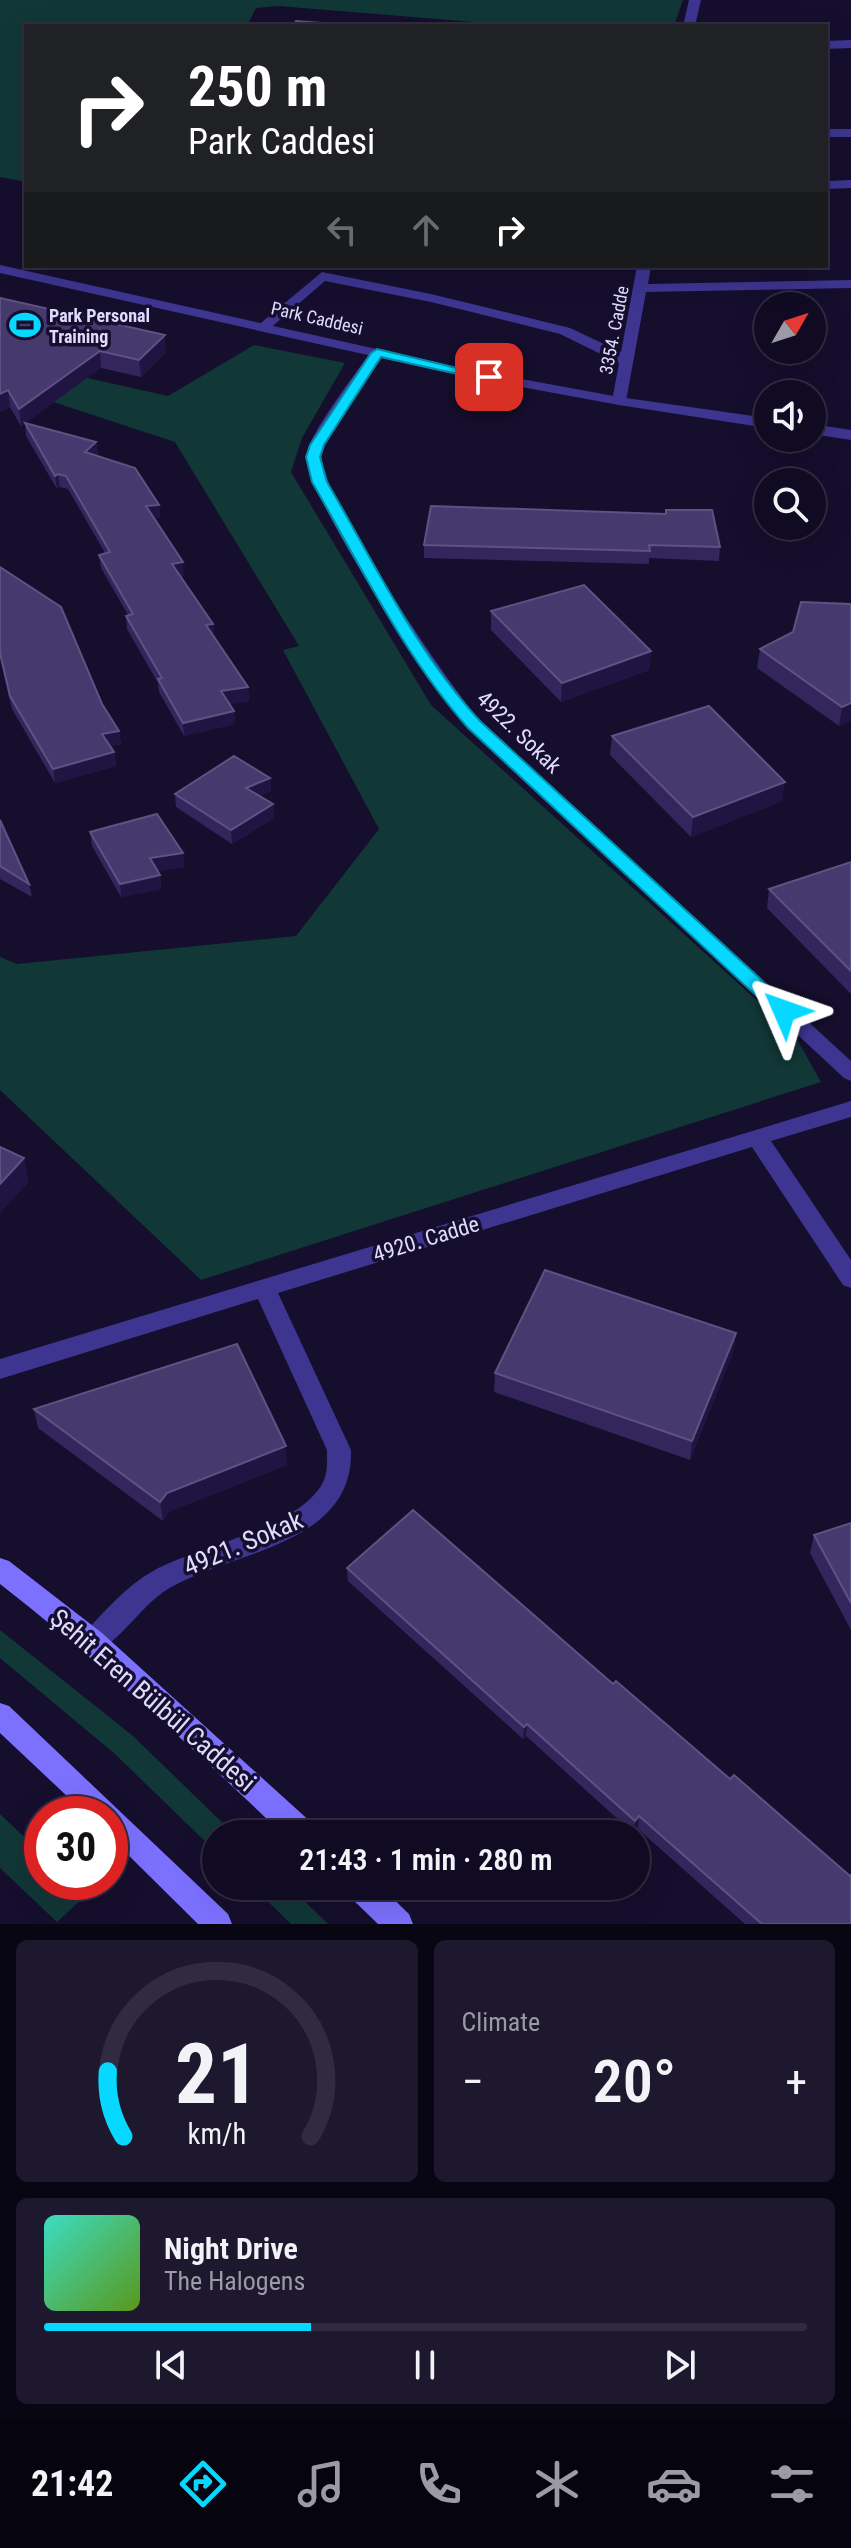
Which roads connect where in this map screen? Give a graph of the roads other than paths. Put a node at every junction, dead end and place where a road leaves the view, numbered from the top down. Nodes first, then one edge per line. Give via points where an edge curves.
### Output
1 (695, 0) edge
2 (689, 24) edge
3 (851, 44) edge
4 (828, 45) edge
5 (828, 133) edge
6 (851, 133) edge
7 (851, 184) edge
8 (828, 185) edge
9 (644, 268) edge
10 (0, 269) edge
11 (851, 284) edge
12 (641, 288) junction
13 (263, 327) junction
14 (377, 353) junction
15 (625, 360) junction
16 (619, 401) junction
17 (754, 421) edge
18 (826, 431) edge
19 (851, 435) edge
20 (851, 1073) edge
21 (851, 1109) edge
22 (757, 1137) junction
23 (851, 1279) edge
24 (264, 1288) junction
25 (0, 1369) edge
26 (0, 1569) edge
27 (93, 1641) junction
28 (0, 1715) edge
29 (87, 1796) edge
30 (288, 1820) edge
31 (128, 1836) edge
32 (374, 1900) edge
33 (218, 1924) edge
34 (399, 1924) edge

1 - 2 street
3 - 4 street
5 - 6 street
7 - 8 street
9 - 12 street, 3354. Cadde
10 - 13 street, Park Caddesi
11 - 12 street
12 - 15 street, 3354. Cadde
13 - 14 street, Park Caddesi
13 - 15 street via 322,276 565,331
14 - 16 street, Park Caddesi
14 - 20 street, 4922. Sokak via 317,445 314,470 437,679 474,724
15 - 16 street, 3354. Cadde
16 - 17 street, Park Caddesi
18 - 19 street
21 - 22 street, 4920. Cadde
22 - 23 street
22 - 24 street, 4920. Cadde
24 - 25 street, 4920. Cadde
24 - 27 street, 4921. Sokak via 339,1450 339,1474 331,1494 290,1526 158,1581
26 - 27 main road, Şehit Eren Bülbül Caddesi
27 - 30 main road, Şehit Eren Bülbül Caddesi
28 - 29 main road
31 - 33 main road
32 - 34 main road

